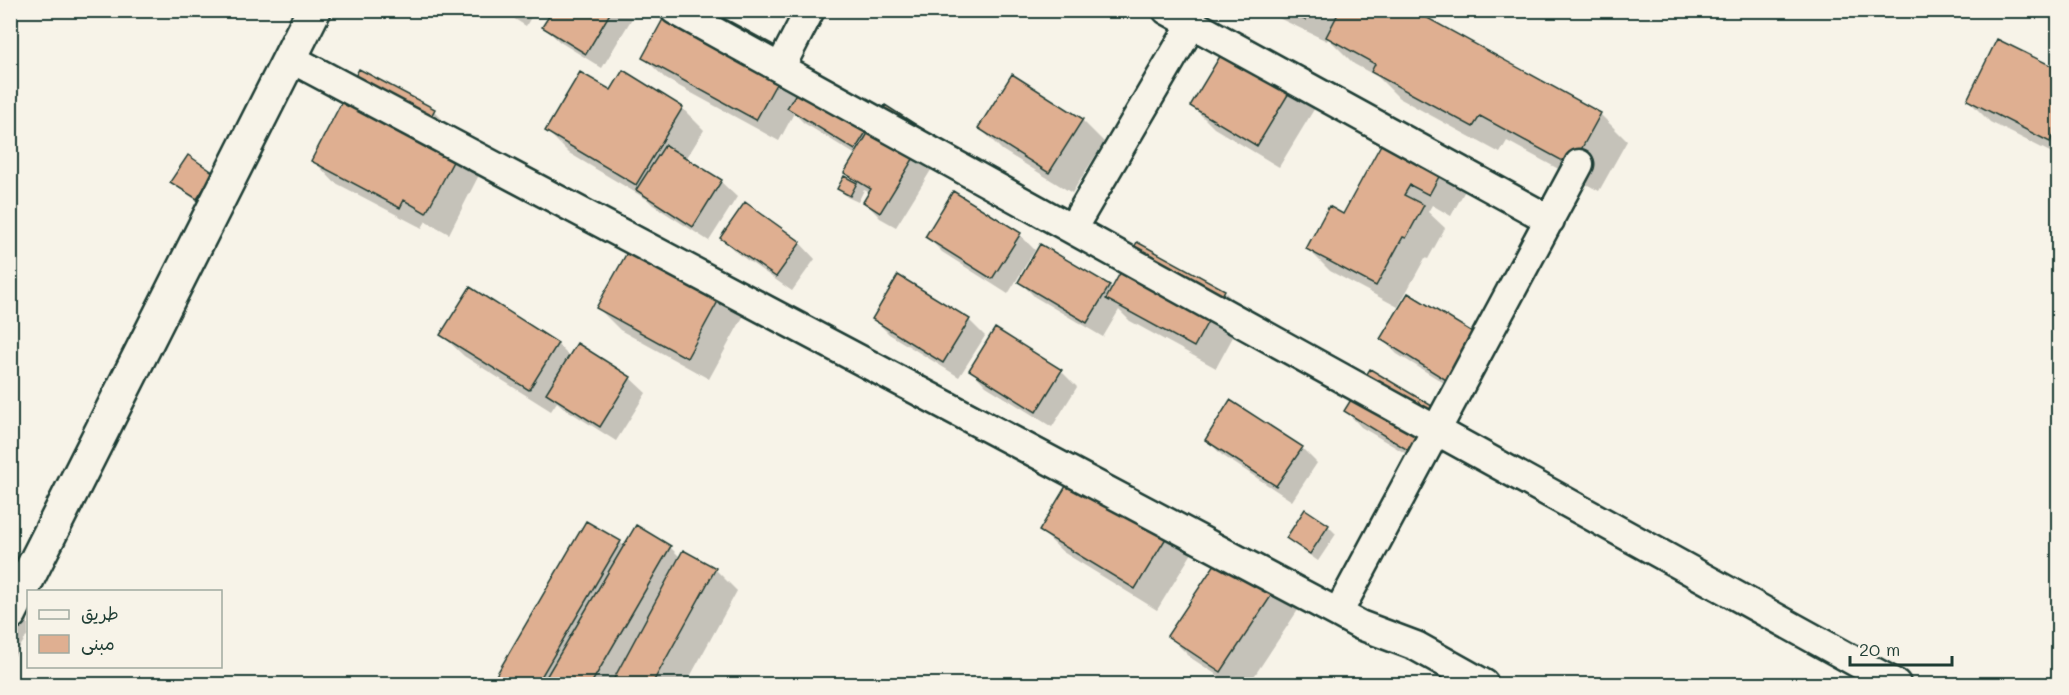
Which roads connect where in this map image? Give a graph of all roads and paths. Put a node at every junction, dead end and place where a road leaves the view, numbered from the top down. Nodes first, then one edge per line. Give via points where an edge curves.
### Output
1 (314, 10) edge
2 (675, 10) edge
3 (810, 10) edge
4 (1167, 10) edge
5 (1192, 24) junction
6 (291, 58) junction
7 (780, 68) junction
8 (1579, 164) dead end
9 (1550, 220) junction
10 (1072, 229) junction
11 (1437, 431) junction
12 (10, 613) edge
13 (1338, 613) junction
14 (1484, 684) edge
15 (1896, 684) edge

1 - 6 main road
2 - 7 street
3 - 7 street
4 - 5 street
5 - 9 street
5 - 10 street
6 - 12 main road
6 - 13 street
7 - 10 street
8 - 9 street
9 - 11 street
10 - 11 street
11 - 13 street
11 - 15 street
13 - 14 street via 1416,646

